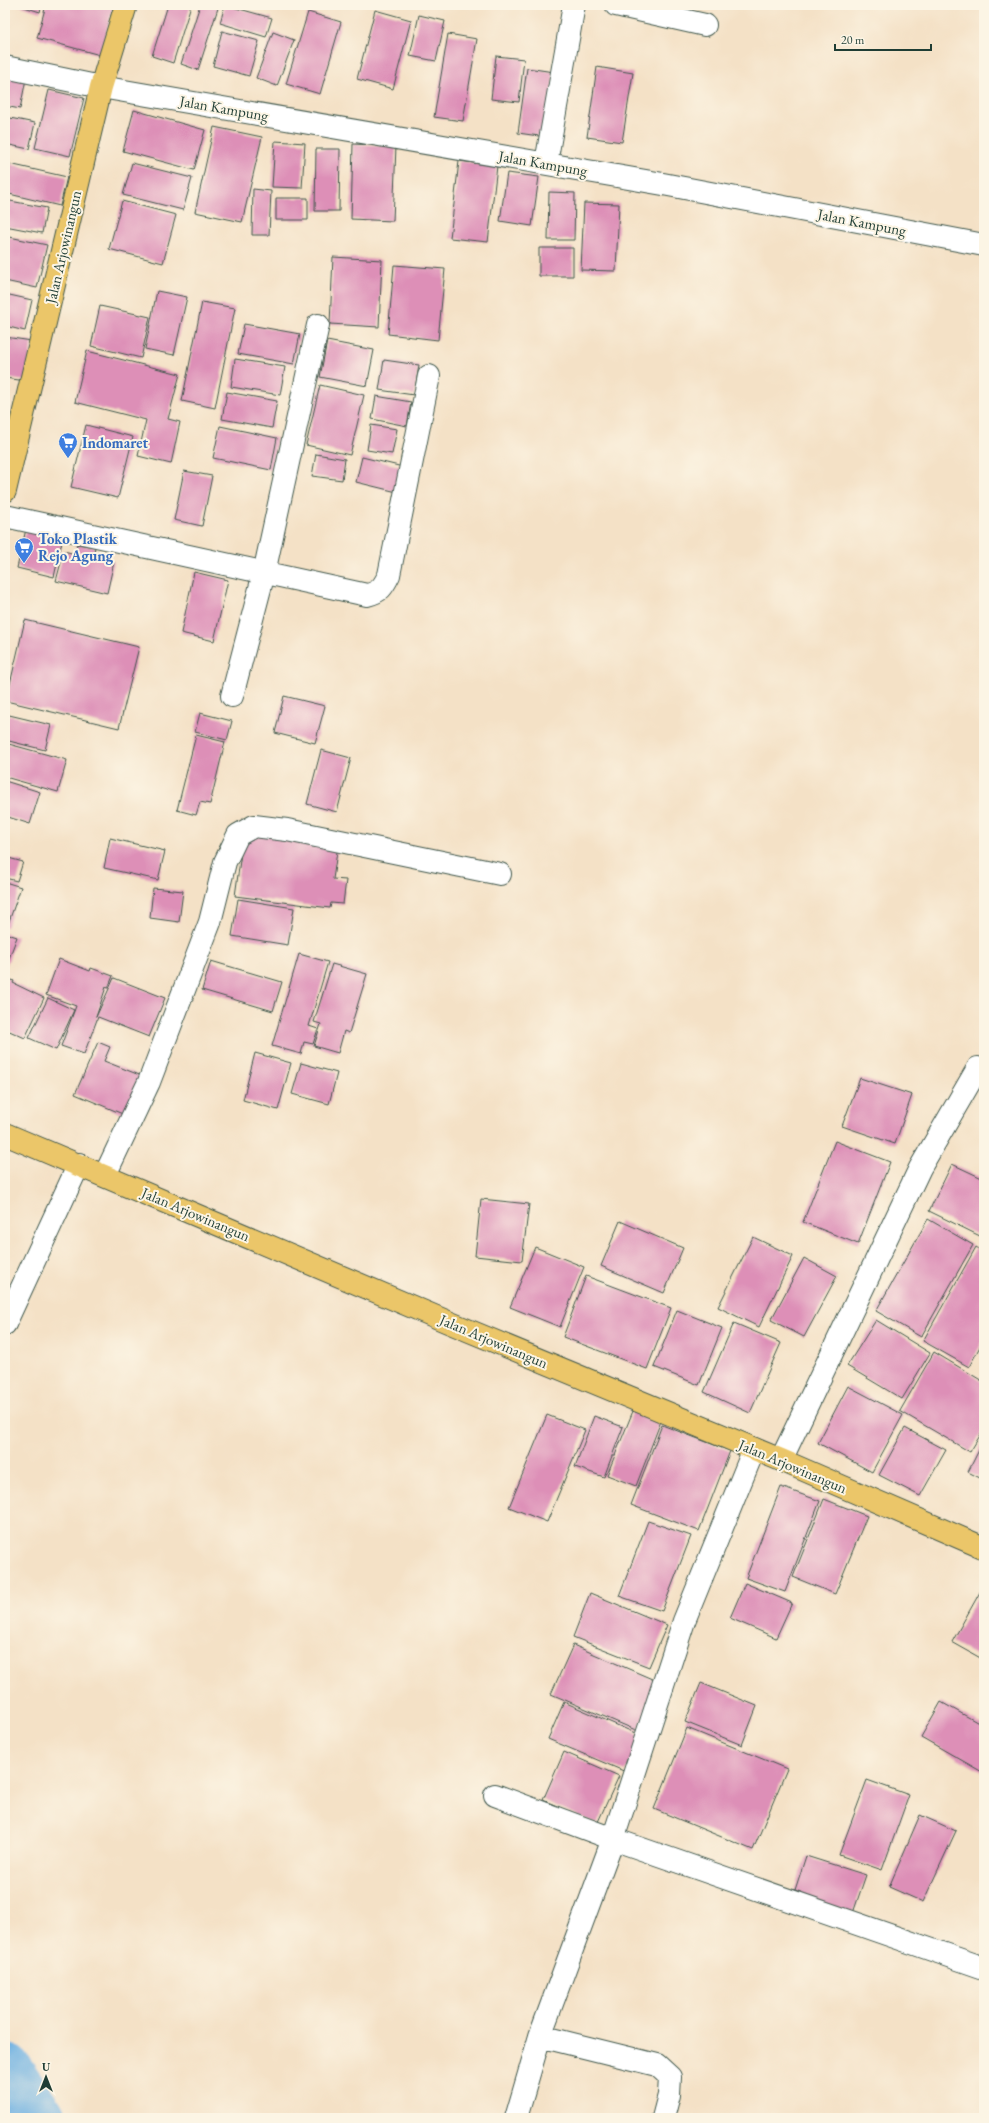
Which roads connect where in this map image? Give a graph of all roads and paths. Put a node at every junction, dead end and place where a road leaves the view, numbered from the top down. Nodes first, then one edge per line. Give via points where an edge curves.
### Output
1 (126, 5) edge
2 (574, 5) edge
3 (616, 5) edge
4 (705, 25) dead end
5 (5, 67) edge
6 (101, 87) junction
7 (546, 163) junction
8 (984, 245) edge
9 (318, 325) dead end
10 (429, 376) dead end
11 (5, 491) edge
12 (5, 516) edge
13 (264, 573) junction
14 (232, 696) dead end
15 (500, 874) dead end
16 (978, 1068) dead end
17 (5, 1134) edge
18 (79, 1164) junction
19 (105, 1175) junction
20 (5, 1324) edge
21 (754, 1449) junction
22 (781, 1460) junction
23 (984, 1548) edge
24 (495, 1795) dead end
25 (613, 1839) junction
26 (984, 1968) edge
27 (540, 2036) junction
28 (516, 2118) edge
29 (663, 2118) edge

1 - 6 main road, Jalan Arjowinangun
2 - 7 street
3 - 4 street
5 - 6 street, Jalan Kampung
6 - 7 street, Jalan Kampung
6 - 11 main road, Jalan Arjowinangun
7 - 8 street, Jalan Kampung
9 - 13 street
10 - 13 street via 389,575 382,589 366,595
12 - 13 street
13 - 14 street
15 - 19 street via 287,830 254,826 238,835 225,862 210,922 150,1082
16 - 22 street via 920,1168
17 - 18 main road, Jalan Arjowinangun
18 - 19 main road, Jalan Arjowinangun
18 - 20 street
19 - 21 main road, Jalan Arjowinangun via 455,1325
21 - 22 main road, Jalan Arjowinangun
21 - 25 street via 684,1622
22 - 23 main road, Jalan Arjowinangun
24 - 25 street
25 - 26 street
25 - 27 street
27 - 28 street
27 - 29 street via 657,2065 670,2077 669,2095

